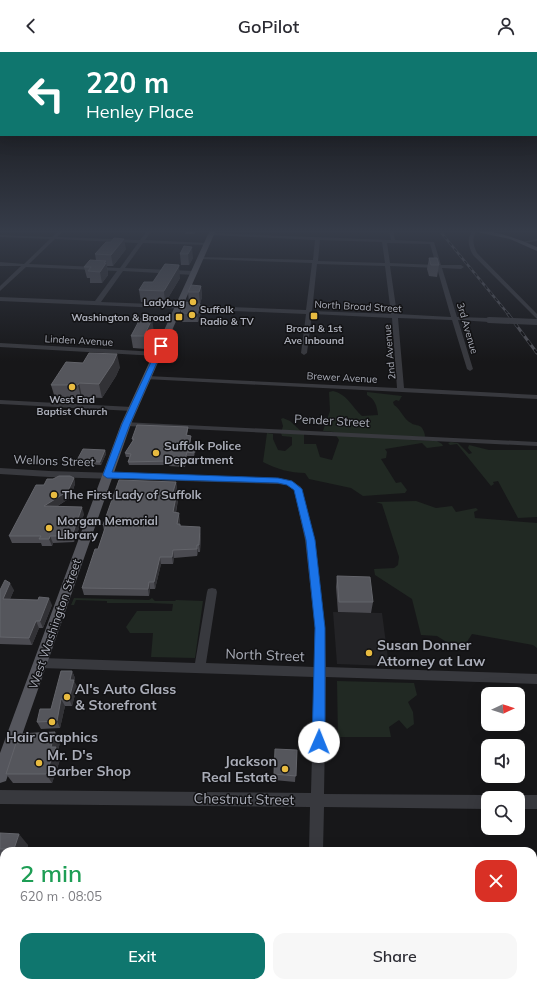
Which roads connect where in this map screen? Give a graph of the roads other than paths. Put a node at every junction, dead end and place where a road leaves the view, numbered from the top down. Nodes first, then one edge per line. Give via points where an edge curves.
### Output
1 (194, 273) edge
2 (16, 274) edge
3 (117, 274) edge
4 (313, 274) edge
5 (388, 274) edge
6 (442, 274) edge
7 (495, 274) edge
8 (0, 289) edge
9 (0, 299) edge
10 (96, 304) junction
11 (178, 308) junction
12 (308, 313) junction
13 (395, 317) junction
14 (537, 317) edge
15 (456, 319) junction
16 (537, 322) edge
17 (0, 345) edge
18 (304, 353) dead end
19 (157, 354) junction
20 (470, 369) dead end
21 (146, 378) junction
22 (401, 390) junction
23 (537, 397) edge
24 (0, 402) edge
25 (132, 409) junction
26 (126, 424) junction
27 (537, 444) edge
28 (0, 471) edge
29 (107, 475) junction
30 (212, 592) dead end
31 (41, 663) junction
32 (200, 668) junction
33 (320, 671) junction
34 (537, 679) edge
35 (0, 775) edge
36 (0, 797) edge
37 (318, 800) junction
38 (481, 802) edge
39 (525, 802) edge
40 (537, 802) edge
41 (316, 847) edge

1 - 11 main road, West Washington Street
2 - 8 street
3 - 10 street
4 - 12 street
5 - 13 street, 2nd Avenue
6 - 15 street, 3rd Avenue
7 - 14 street
9 - 10 street, North Broad Street
10 - 11 street, North Broad Street
11 - 12 street, North Broad Street
11 - 19 main road, West Washington Street
12 - 13 street, North Broad Street
12 - 18 street
13 - 15 street, North Broad Street
13 - 22 street, 2nd Avenue
15 - 16 street, North Broad Street, bridge
15 - 20 street, 3rd Avenue
17 - 19 street, Linden Avenue
19 - 21 main road, West Washington Street
21 - 22 street, Brewer Avenue
21 - 25 main road, West Washington Street
22 - 23 street, Brewer Avenue
24 - 25 street
25 - 26 main road, West Washington Street
26 - 27 street, Pender Street
26 - 29 main road, West Washington Street
28 - 29 street, Wellons Street
29 - 31 main road, West Washington Street
29 - 33 street, Wellons Street via 278,481 294,485 300,493 310,540 320,628
30 - 32 street
31 - 32 street, North Street
31 - 35 main road, West Washington Street
32 - 33 street, North Street
33 - 34 street, North Street
33 - 37 street
36 - 37 street, Chestnut Street
37 - 38 street, Chestnut Street
37 - 41 street
39 - 40 street

